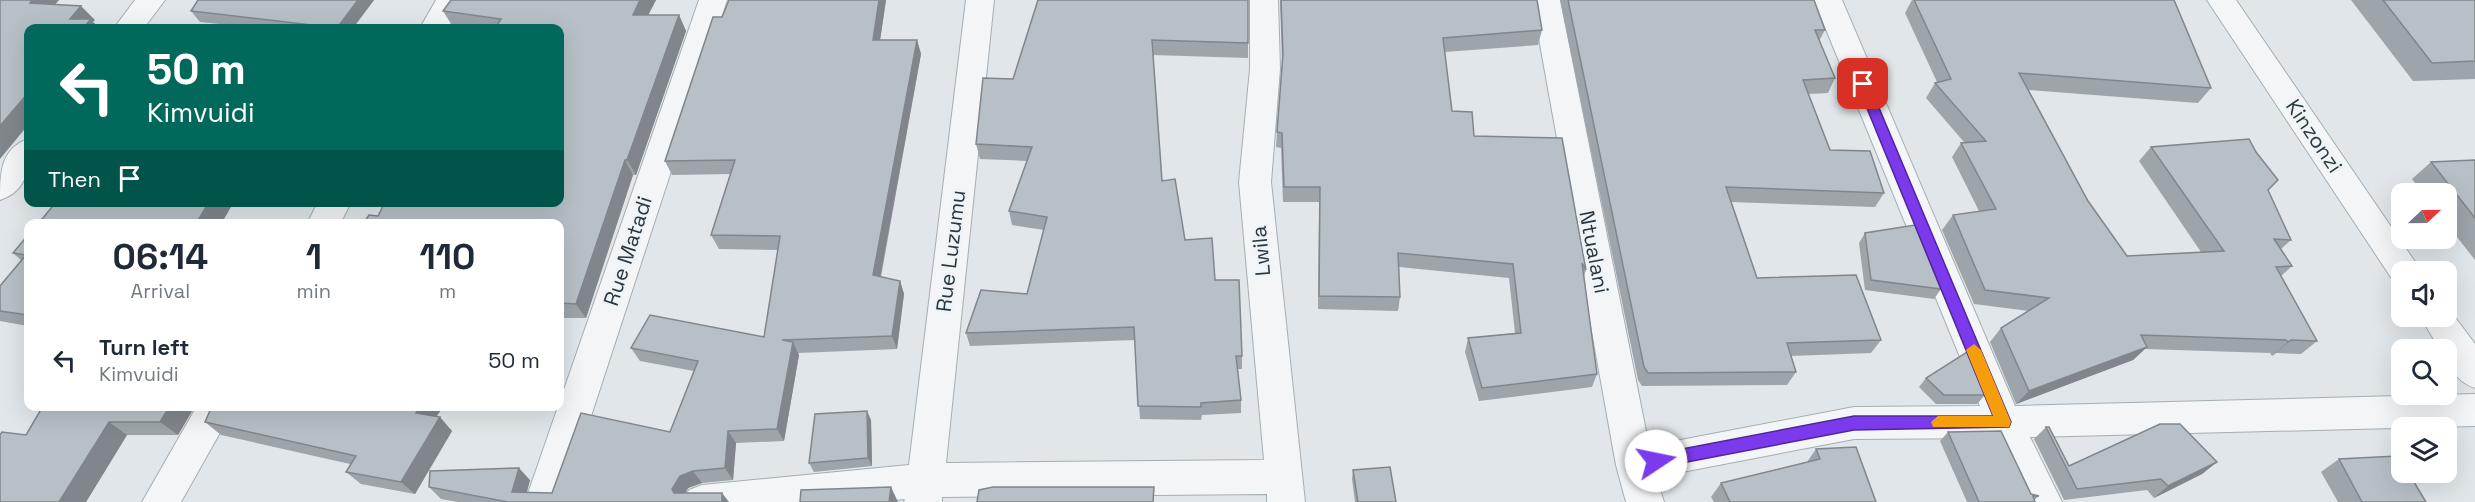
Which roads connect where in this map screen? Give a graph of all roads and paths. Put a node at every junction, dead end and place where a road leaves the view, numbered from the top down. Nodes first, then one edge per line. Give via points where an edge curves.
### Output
1 (151, 0) edge
2 (450, 0) edge
3 (713, 0) edge
4 (980, 0) edge
5 (1264, 0) edge
6 (1546, 0) edge
7 (1828, 0) edge
8 (2221, 0) edge
9 (131, 24) edge
10 (436, 24) edge
11 (24, 156) edge
12 (0, 188) edge
13 (2399, 261) edge
14 (2444, 327) edge
15 (2475, 373) edge
16 (2475, 410) edge
17 (215, 411) edge
18 (2004, 422) junction
19 (1634, 465) junction
20 (1285, 490) edge
21 (923, 491) edge
22 (161, 502) edge
23 (544, 502) edge
24 (702, 502) edge
25 (1645, 502) edge
26 (2043, 502) edge

1 - 9 street
2 - 10 street
3 - 23 street, Rue Matadi
4 - 21 street, Rue Luzumu
5 - 20 street, Lwila via 1265,69 1255,182
6 - 19 street, Ntualani
7 - 18 street
8 - 13 street, Kinzonzi
11 - 12 street
14 - 15 street
16 - 18 street
17 - 22 street
18 - 19 street via 1854,423
18 - 26 street
19 - 25 street, Ntualani
20 - 21 street
21 - 24 street

